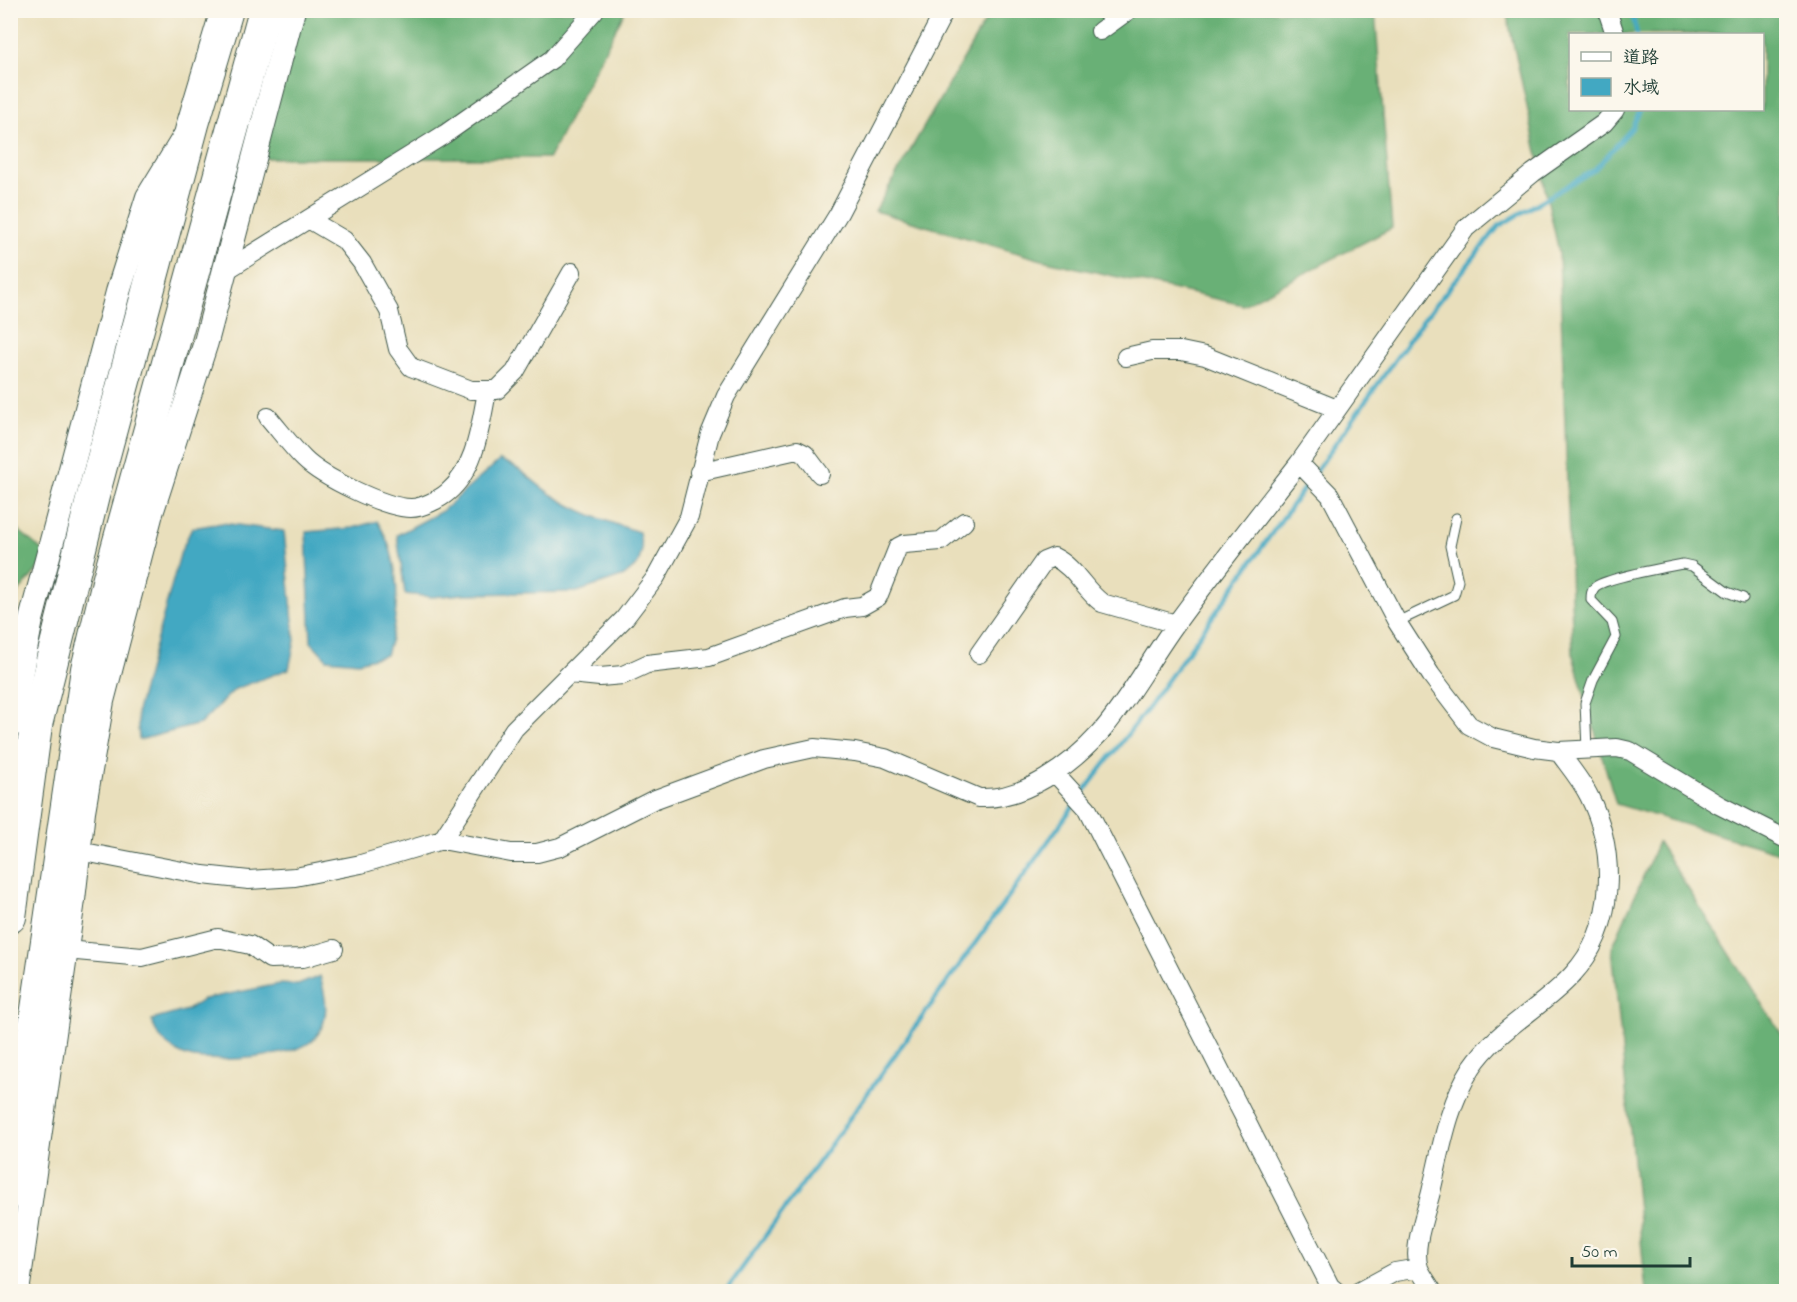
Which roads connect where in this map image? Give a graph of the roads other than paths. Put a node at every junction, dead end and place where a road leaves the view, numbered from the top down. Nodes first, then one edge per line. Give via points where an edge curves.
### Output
1 (227, 10) edge
2 (265, 10) edge
3 (293, 10) edge
4 (595, 10) edge
5 (945, 10) edge
6 (1129, 10) edge
7 (1607, 10) edge
8 (1100, 31) dead end
9 (1615, 33) edge
10 (1614, 111) edge
11 (193, 124) junction
12 (310, 220) junction
13 (225, 271) junction
14 (572, 272) dead end
15 (1126, 357) dead end
16 (487, 392) junction
17 (1337, 409) junction
18 (268, 417) dead end
19 (1303, 465) junction
20 (699, 472) junction
21 (820, 474) dead end
22 (1456, 518) dead end
23 (964, 522) dead end
24 (1743, 598) dead end
25 (1397, 622) junction
26 (1176, 624) junction
27 (978, 654) dead end
28 (15, 665) edge
29 (570, 674) junction
30 (10, 726) edge
31 (1587, 749) junction
32 (1558, 751) junction
33 (1055, 773) junction
34 (1786, 839) edge
35 (442, 840) junction
36 (79, 851) junction
37 (10, 917) edge
38 (334, 949) dead end
39 (66, 950) junction
40 (10, 1193) edge
41 (1419, 1268) junction
42 (17, 1292) edge
43 (1337, 1292) edge
44 (1358, 1292) edge
45 (1433, 1292) edge

1 - 11 highway
2 - 40 highway via 87,669
3 - 13 street
4 - 12 street via 552,59 445,134
5 - 20 street via 839,213 726,396
6 - 8 street
7 - 9 street
10 - 17 street via 1604,123 1533,173 1466,228
11 - 28 street via 148,197 32,620
11 - 37 highway via 36,725
12 - 13 street
12 - 16 street via 344,240 362,263 389,312 398,349 411,367 471,390
13 - 36 street via 118,633 102,701
14 - 16 street via 515,372 497,390
15 - 17 street via 1152,351 1205,356
16 - 18 street via 476,448 462,475 448,493 412,508 339,483 305,460
17 - 19 street
19 - 25 street via 1323,486 1343,517
19 - 26 street
20 - 21 street via 797,450 805,454
20 - 29 street via 689,517 656,577 624,619
22 - 25 lane via 1450,535 1458,581 1454,595
23 - 29 street via 941,541 898,547 878,597 862,606 845,608 710,657 647,664 623,675
24 - 31 lane via 1683,564 1596,587 1591,600 1612,622 1616,637 1587,697
25 - 32 street via 1469,725 1493,738
26 - 27 street via 1102,603 1069,565 1054,557 1044,561
26 - 33 street via 1100,733
28 - 30 street
29 - 35 street via 514,729
31 - 32 street
31 - 34 street via 1630,751 1719,805
32 - 41 street via 1589,795 1607,847 1607,895 1600,932 1591,953 1571,976 1491,1045 1472,1067 1446,1128 1419,1245
33 - 35 street via 1014,793 995,799 979,798 885,758 814,748 764,759 664,796 560,848 537,854
33 - 43 street via 1088,808 1330,1286
35 - 36 street via 361,864 295,877 249,880
36 - 39 street
38 - 39 street via 303,958 270,959 250,945 218,938 142,957
39 - 42 street
41 - 44 street via 1389,1275
41 - 45 street

